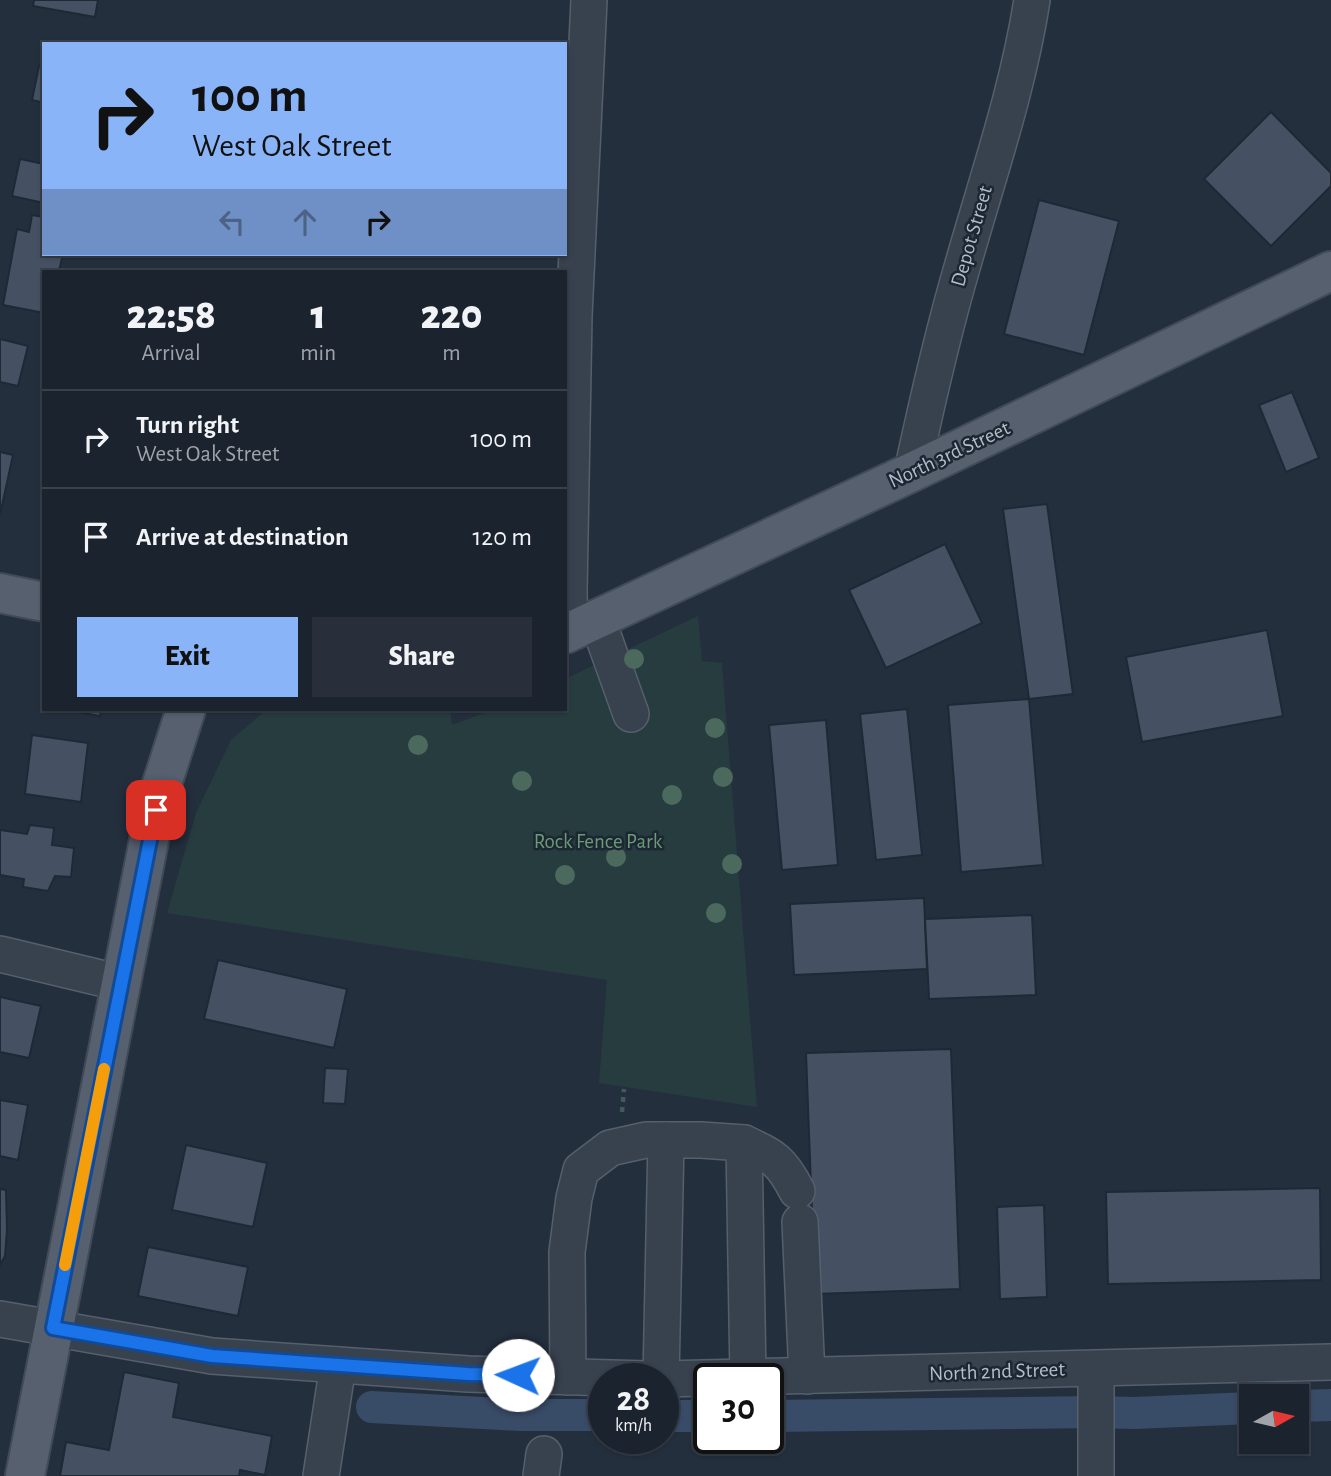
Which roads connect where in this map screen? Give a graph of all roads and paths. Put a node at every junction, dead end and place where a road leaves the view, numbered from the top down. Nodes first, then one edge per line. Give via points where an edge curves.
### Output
1 (589, 0) edge
2 (1025, 4) edge
3 (1331, 271) edge
4 (912, 472) junction
5 (0, 593) edge
6 (42, 602) edge
7 (577, 628) edge
8 (185, 711) edge
9 (631, 714) dead end
10 (0, 954) edge
11 (121, 983) junction
12 (666, 1140) junction
13 (744, 1143) junction
14 (0, 1319) edge
15 (53, 1328) junction
16 (1331, 1362) edge
17 (662, 1363) edge
18 (748, 1363) edge
19 (338, 1365) junction
20 (1096, 1369) junction
21 (807, 1376) junction
22 (568, 1377) junction
23 (784, 1377) edge
24 (588, 1378) edge
25 (25, 1476) edge
26 (321, 1476) edge
27 (1096, 1476) edge

1 - 7 street via 574,316 569,592
2 - 4 street, Depot Street via 1016,84 961,267
3 - 4 main road, North 3rd Street
4 - 7 main road, North 3rd Street
5 - 6 main road
7 - 9 street
8 - 11 main road via 153,822
10 - 11 street
11 - 15 main road
12 - 13 street
12 - 17 street
12 - 22 street via 610,1148 581,1170 568,1252
13 - 18 street
13 - 21 street via 771,1155 786,1171 798,1206
14 - 15 street
15 - 19 street via 212,1356
15 - 25 main road
16 - 20 street, North 2nd Street
19 - 22 street
19 - 26 street
20 - 21 street, North 2nd Street
20 - 27 street
21 - 23 street, North 2nd Street
22 - 24 street

